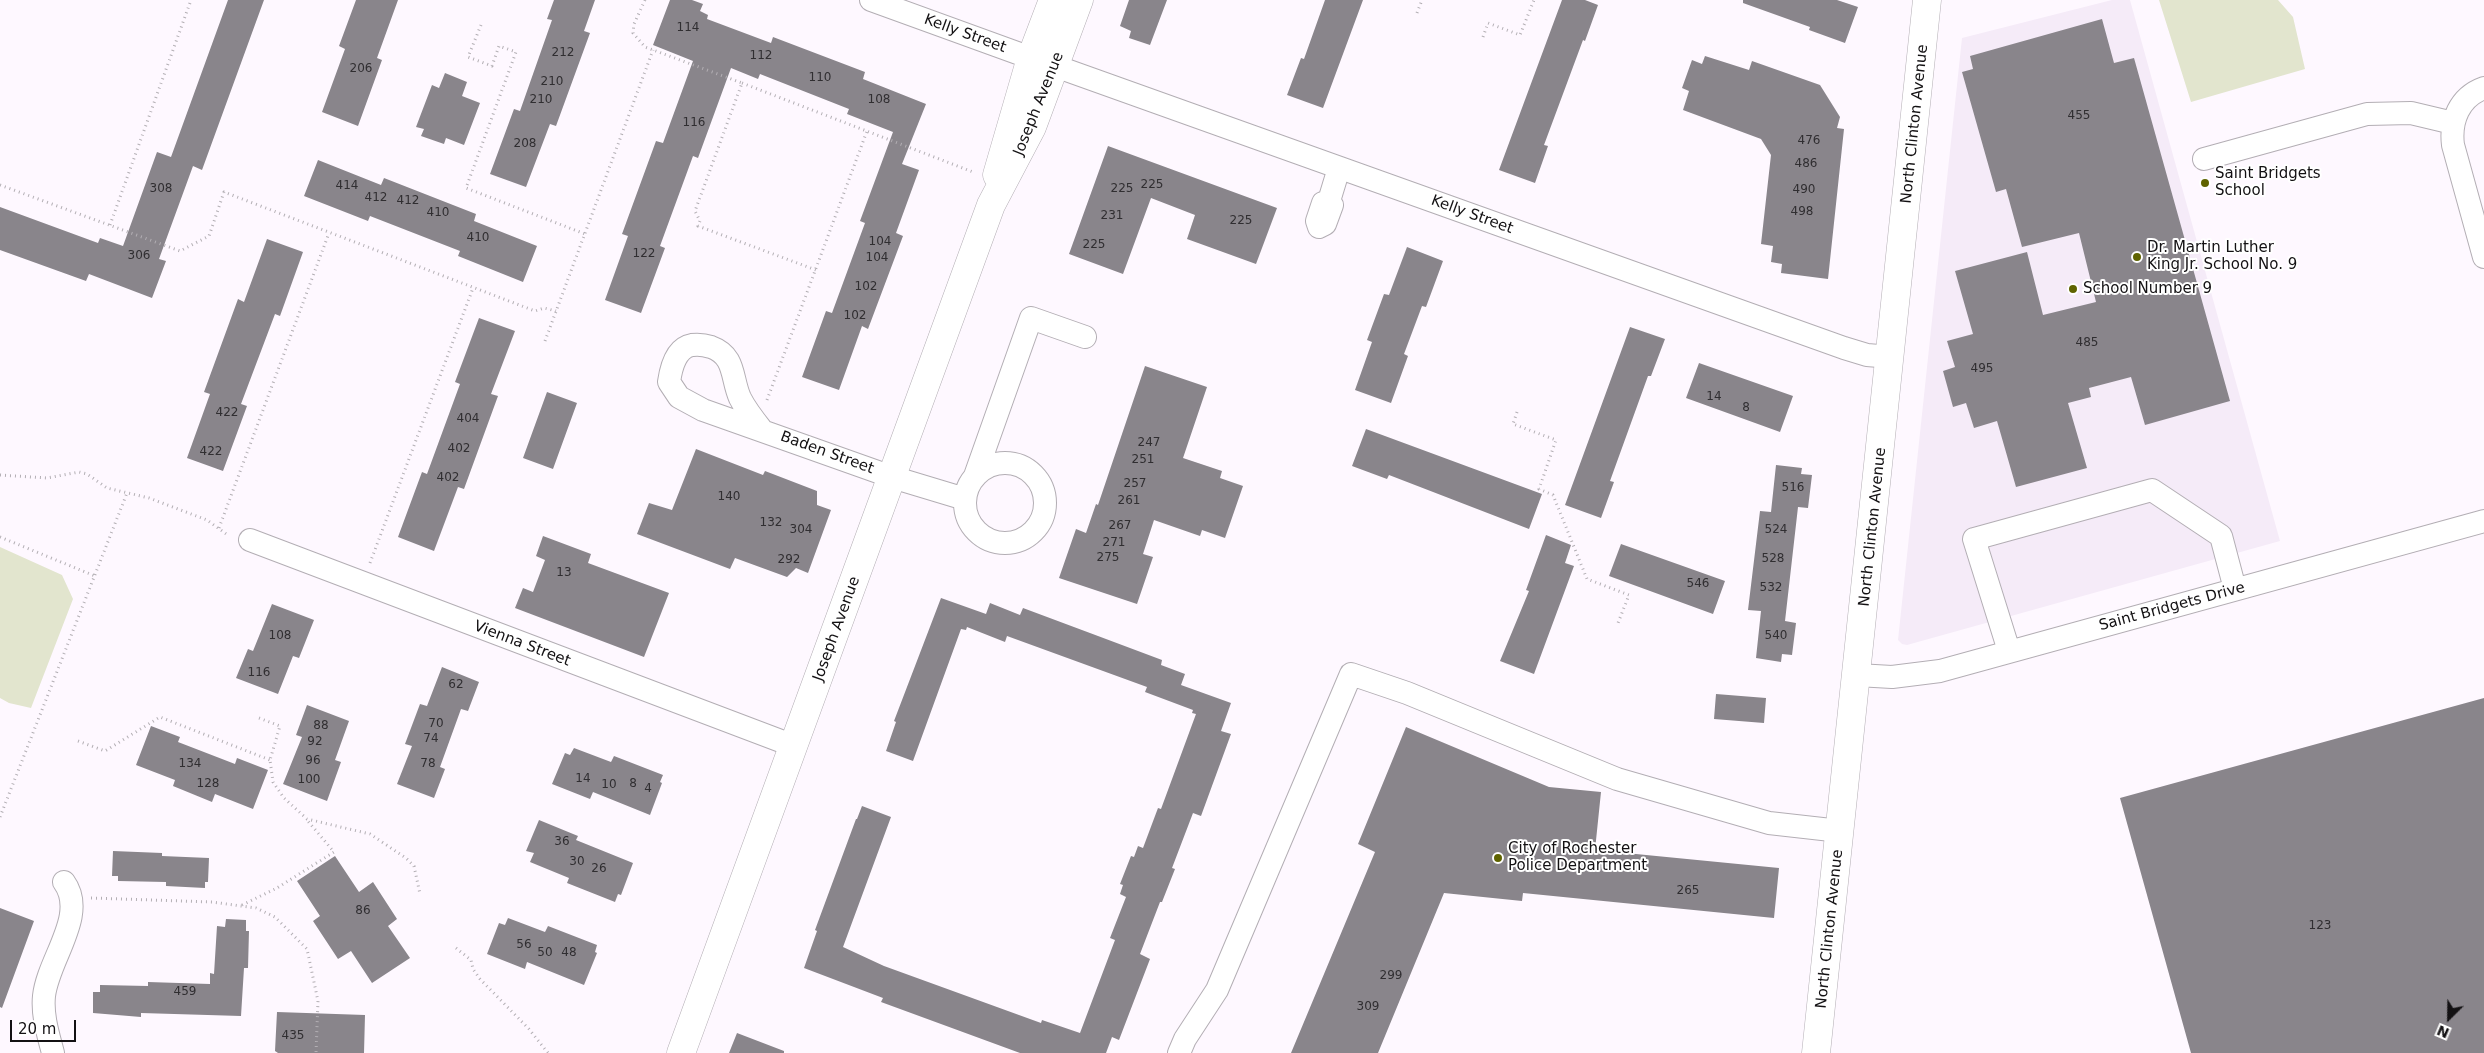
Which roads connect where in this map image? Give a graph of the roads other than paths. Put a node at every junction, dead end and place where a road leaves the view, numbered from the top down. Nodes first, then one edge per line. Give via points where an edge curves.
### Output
1 (872, 0) edge
2 (1053, 0) edge
3 (1079, 0) edge
4 (1927, 0) edge
5 (923, 9) edge
6 (1043, 62) junction
7 (2484, 88) edge
8 (2453, 122) junction
9 (2204, 159) dead end
10 (1339, 168) junction
11 (1329, 201) dead end
12 (2484, 257) edge
13 (1084, 337) dead end
14 (1890, 357) junction
15 (760, 427) road end
16 (975, 476) junction
17 (892, 477) junction
18 (966, 499) junction
19 (2484, 521) edge
20 (241, 540) road end
21 (2235, 590) junction
22 (2009, 651) junction
23 (1857, 675) junction
24 (794, 746) junction
25 (1840, 831) junction
26 (68, 890) road end
27 (53, 1053) edge
28 (681, 1053) edge
29 (1179, 1053) edge
30 (1816, 1053) edge

1 - 5 street, Kelly Street
2 - 6 main road, Joseph Avenue
3 - 6 main road, Joseph Avenue
4 - 14 main road, North Clinton Avenue
5 - 6 street, Kelly Street
6 - 10 street, Kelly Street
6 - 17 main road, Joseph Avenue via 1006,138 994,193
7 - 8 street via 2463,102
8 - 9 street via 2411,113 2367,114
8 - 12 street via 2453,145
10 - 11 street
10 - 14 street, Kelly Street via 1844,348
13 - 16 street via 1031,318
14 - 23 main road, North Clinton Avenue
15 - 17 street, Baden Street
16 - 18 street via 966,492
16 - 18 street via 992,464 1004,462 1029,470 1044,490 1043,518 1036,530 1025,538 1011,543 997,542 974,528 967,517
17 - 18 street, Baden Street
17 - 24 main road, Joseph Avenue
19 - 21 street, Saint Bridgets Drive
20 - 24 street, Vienna Street
21 - 22 street, Saint Bridgets Drive
21 - 22 street via 2221,536 2152,490 1974,539
22 - 23 street, Saint Bridgets Drive via 1924,674 1892,677
23 - 25 main road, North Clinton Avenue
24 - 28 main road, Joseph Avenue
25 - 29 street via 1769,823 1617,779 1407,693 1350,674 1217,990
25 - 30 main road, North Clinton Avenue
26 - 27 street via 71,919 44,996

